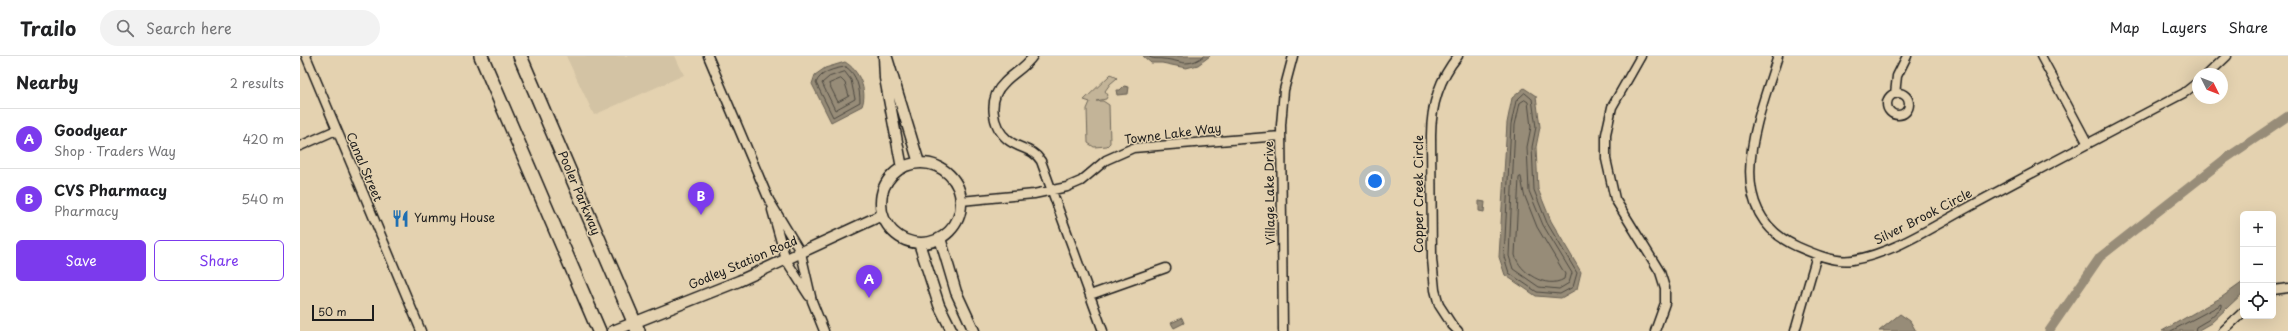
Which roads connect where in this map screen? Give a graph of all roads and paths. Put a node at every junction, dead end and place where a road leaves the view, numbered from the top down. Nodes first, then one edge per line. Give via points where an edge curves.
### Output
1 (306, 56) edge
2 (481, 56) edge
3 (520, 56) edge
4 (708, 56) edge
5 (885, 56) edge
6 (1033, 56) edge
7 (1292, 56) edge
8 (1458, 56) edge
9 (1641, 56) edge
10 (1778, 56) edge
11 (1907, 56) edge
12 (2040, 56) edge
13 (2227, 56) edge
14 (2214, 68) edge
15 (2192, 87) edge
16 (1895, 94) dead end
17 (336, 130) junction
18 (1281, 136) junction
19 (2088, 144) junction
20 (300, 146) edge
21 (919, 163) junction
22 (902, 168) junction
23 (1052, 191) junction
24 (769, 200) junction
25 (960, 201) junction
26 (882, 215) junction
27 (940, 238) junction
28 (919, 243) junction
29 (801, 253) junction
30 (1818, 255) junction
31 (786, 260) junction
32 (1166, 268) dead end
33 (2288, 288) edge
34 (2276, 290) edge
35 (1090, 295) junction
36 (812, 301) junction
37 (2240, 315) edge
38 (636, 327) edge
39 (421, 331) edge
40 (599, 331) edge
41 (613, 331) edge
42 (824, 331) edge
43 (952, 331) edge
44 (974, 331) edge
45 (1103, 331) edge
46 (1283, 331) edge
47 (1458, 331) edge
48 (1656, 331) edge
49 (1795, 331) edge
50 (2224, 331) edge

1 - 17 street, Canal Street
2 - 40 main road
3 - 38 main road, Pooler Parkway
4 - 24 street
5 - 21 street
5 - 22 street via 885,78
6 - 23 street via 1027,65 999,89 994,100 994,116 1006,139 1030,150 1039,158
7 - 18 street, Village Lake Drive via 1283,96
8 - 47 street, Copper Creek Circle via 1447,69 1440,85 1432,113 1431,136 1432,259 1435,290 1439,305
9 - 48 street via 1612,107 1606,134 1606,158 1615,199 1660,272 1665,288 1665,303
10 - 30 street, Silver Brook Circle via 1751,153 1750,184 1757,210 1770,230 1784,240
11 - 16 street via 1897,76
12 - 19 street
13 - 14 street
15 - 19 street, Silver Brook Circle
17 - 20 street
17 - 39 street, Canal Street
18 - 23 street, Towne Lake Way via 1134,148 1106,160 1077,183
18 - 46 street, Village Lake Drive
19 - 30 street, Silver Brook Circle via 1889,249 1851,260
21 - 22 street
21 - 25 street via 939,167 947,173 959,190
22 - 26 street via 891,176 883,188 880,201
23 - 25 street, Towne Lake Way
23 - 35 street
24 - 29 street
24 - 31 street
25 - 27 street via 956,222
26 - 28 street via 887,226 896,235 907,241
26 - 29 street, Godley Station Road
27 - 28 street
27 - 44 street via 956,292
28 - 43 street via 939,305
29 - 31 street, Godley Station Road
29 - 36 street
30 - 49 street
31 - 36 street
31 - 38 street, Godley Station Road
32 - 35 street
33 - 34 street
35 - 45 street
36 - 42 street
37 - 50 street
38 - 41 street, Godley Station Road

